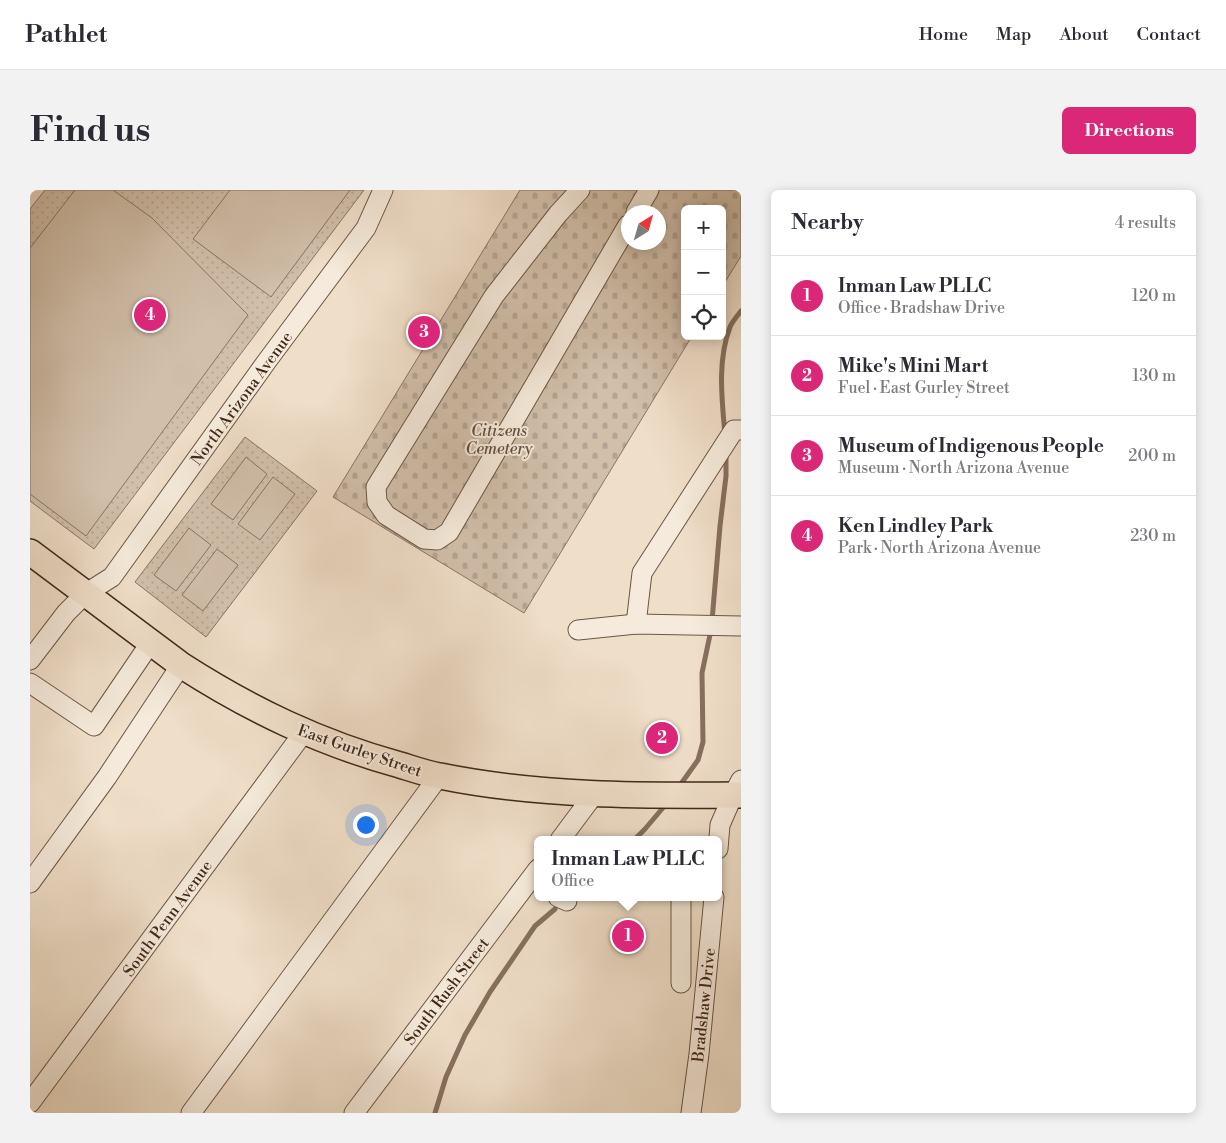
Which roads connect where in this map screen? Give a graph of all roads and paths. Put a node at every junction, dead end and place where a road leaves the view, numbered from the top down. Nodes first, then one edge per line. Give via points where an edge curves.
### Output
1 (383, 190) edge
2 (580, 190) edge
3 (649, 190) edge
4 (640, 205) edge
5 (621, 237) edge
6 (741, 430) edge
7 (30, 552) edge
8 (85, 594) junction
9 (636, 624) junction
10 (741, 626) edge
11 (578, 630) dead end
12 (151, 642) junction
13 (30, 660) edge
14 (181, 665) junction
15 (30, 683) edge
16 (304, 732) junction
17 (439, 776) junction
18 (738, 790) edge
19 (595, 793) junction
20 (563, 836) edge
21 (719, 836) edge
22 (534, 881) edge
23 (30, 883) edge
24 (675, 901) edge
25 (714, 901) edge
26 (672, 927) dead end
27 (30, 1103) edge
28 (191, 1113) edge
29 (354, 1113) edge
30 (690, 1113) edge

1 - 8 street, North Arizona Avenue via 366,228 112,577
2 - 5 street via 494,296 376,487 377,502 386,514 424,539 437,540 448,532
3 - 4 street
6 - 9 street via 734,430 642,573
7 - 8 main road, East Gurley Street
8 - 12 main road, East Gurley Street
8 - 13 street, North Arizona Avenue
9 - 10 street
9 - 11 street
12 - 14 main road, East Gurley Street
12 - 15 street via 94,726
14 - 16 main road, East Gurley Street via 252,708
14 - 23 street via 107,777
16 - 17 main road, East Gurley Street via 371,757
16 - 27 street, South Penn Avenue
17 - 19 main road, East Gurley Street via 509,788
17 - 28 street
18 - 19 main road, East Gurley Street
18 - 21 street via 720,826
19 - 20 street
22 - 29 street, South Rush Street
24 - 26 street via 676,983
25 - 30 street, Bradshaw Drive

